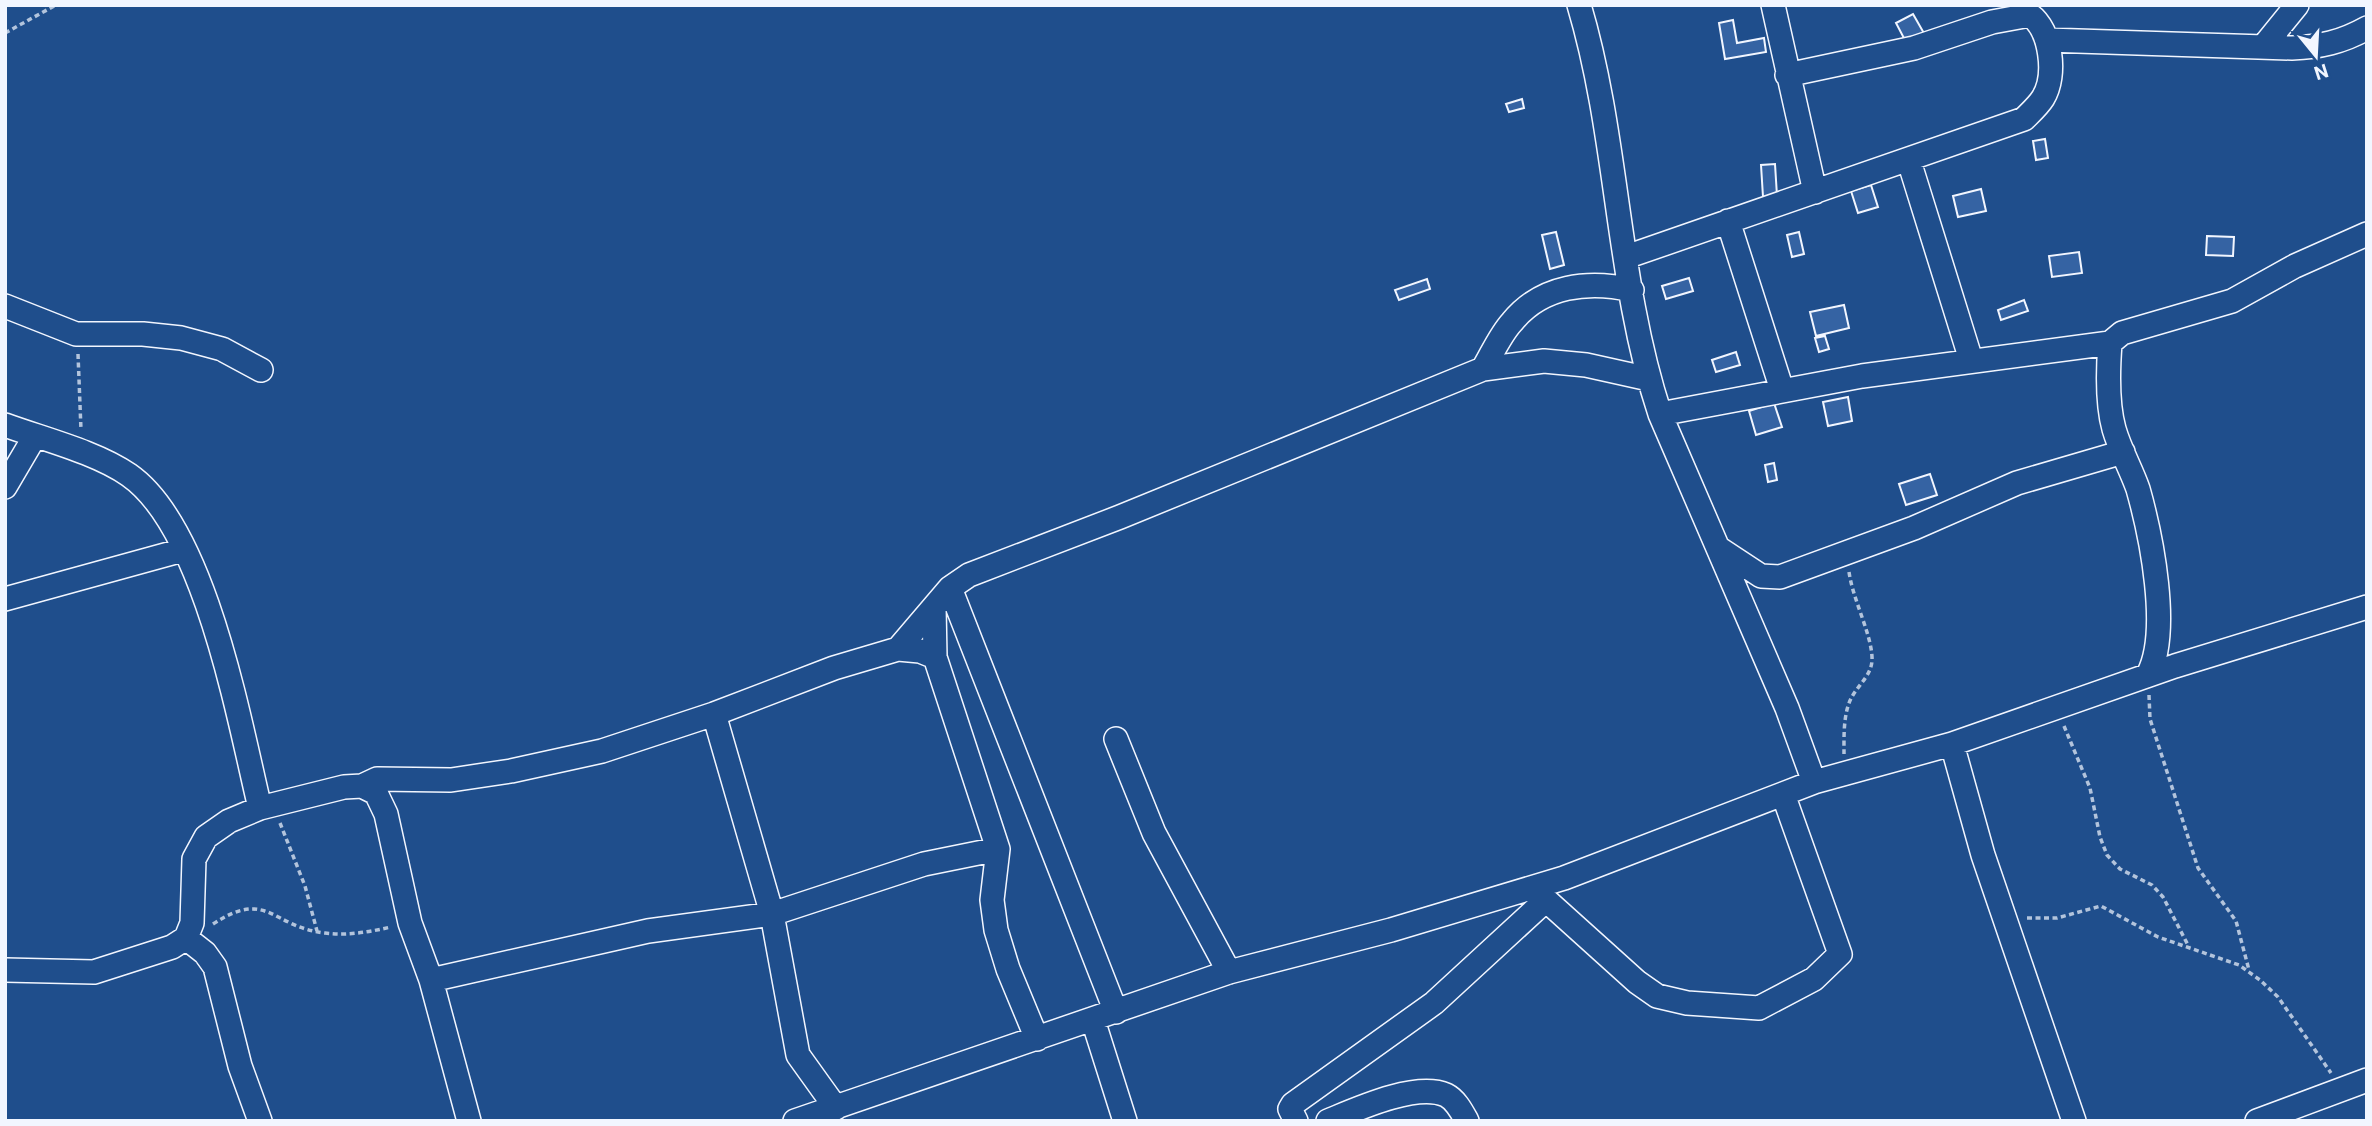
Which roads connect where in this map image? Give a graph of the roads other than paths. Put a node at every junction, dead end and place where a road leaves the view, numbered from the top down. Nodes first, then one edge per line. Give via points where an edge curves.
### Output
1 (1579, 5) edge
2 (1773, 5) edge
3 (2297, 5) edge
4 (2367, 28) edge
5 (2047, 40) junction
6 (2263, 47) junction
7 (1787, 75) junction
8 (1909, 161) junction
9 (1815, 192) junction
10 (1728, 222) junction
11 (2367, 234) edge
12 (1626, 257) junction
13 (1632, 290) junction
14 (5, 306) edge
15 (2110, 343) junction
16 (1971, 360) junction
17 (1483, 369) junction
18 (261, 370) dead end
19 (1649, 379) junction
20 (1782, 390) junction
21 (1660, 414) junction
22 (5, 425) edge
23 (35, 436) junction
24 (2123, 452) junction
25 (5, 487) edge
26 (1720, 548) junction
27 (183, 550) junction
28 (950, 589) junction
29 (5, 598) edge
30 (934, 607) junction
31 (2367, 607) edge
32 (898, 649) junction
33 (935, 657) junction
34 (2148, 675) junction
35 (714, 714) junction
36 (1116, 739) dead end
37 (1952, 744) junction
38 (1814, 782) junction
39 (362, 786) junction
40 (1783, 794) junction
41 (266, 806) junction
42 (998, 849) junction
43 (1542, 893) junction
44 (772, 914) junction
45 (190, 940) junction
46 (5, 970) edge
47 (1228, 972) junction
48 (431, 980) junction
49 (1116, 1012) junction
50 (1093, 1020) junction
51 (1037, 1038) junction
52 (2367, 1080) edge
53 (836, 1108) junction
54 (260, 1121) edge
55 (469, 1121) edge
56 (795, 1121) edge
57 (1125, 1121) edge
58 (1296, 1121) edge
59 (1328, 1121) edge
60 (1467, 1121) edge
61 (2074, 1121) edge
62 (2257, 1121) edge

1 - 12 street via 1601,88
2 - 7 street
3 - 6 street
4 - 6 street via 2320,47
5 - 6 street
5 - 7 street via 2040,23 2030,15 2014,16 1914,48
5 - 8 street via 2050,70 2044,96 2024,120
7 - 9 street
8 - 9 street
8 - 16 street
9 - 10 street
10 - 12 street
10 - 20 street
11 - 15 street via 2232,301 2122,333
12 - 13 street
13 - 17 street via 1602,283 1576,285 1541,297 1512,321
13 - 19 street
14 - 18 street via 76,334 181,338 222,349
15 - 16 street
15 - 24 street via 2113,427
16 - 20 street
17 - 19 street via 1544,361
17 - 28 street via 969,575
19 - 21 street
20 - 21 street
21 - 26 street
22 - 23 street
23 - 25 street
23 - 27 street via 129,475 160,506
24 - 26 street via 2017,483 1847,554 1769,578
24 - 34 street via 2149,540 2158,617 2156,655
26 - 38 street
27 - 29 street
27 - 41 street via 209,605
28 - 30 street
28 - 49 street
30 - 32 street
30 - 33 street
31 - 34 street
32 - 33 street via 920,650
32 - 35 street
33 - 42 street
34 - 37 street
35 - 39 street via 602,751 511,771 451,780 377,779
35 - 44 street
36 - 47 street via 1154,833
37 - 38 street
37 - 61 street via 1983,856
38 - 40 street
39 - 41 street
39 - 48 street via 376,793 386,814 410,923
40 - 43 street
40 - 43 street via 1840,954 1814,979 1759,1008 1657,996
41 - 45 street via 206,837 194,859
42 - 44 street via 924,864
42 - 51 street via 992,901 996,930
43 - 47 street
43 - 58 street via 1434,1003 1293,1104 1290,1109
44 - 48 street via 648,931
44 - 53 street via 798,1055
45 - 46 street via 94,972
45 - 54 street via 215,967 240,1066
47 - 49 street
48 - 55 street
49 - 50 street
50 - 51 street
50 - 57 street
51 - 53 street
52 - 62 street
53 - 56 street
59 - 60 street via 1378,1100 1424,1093 1446,1095

